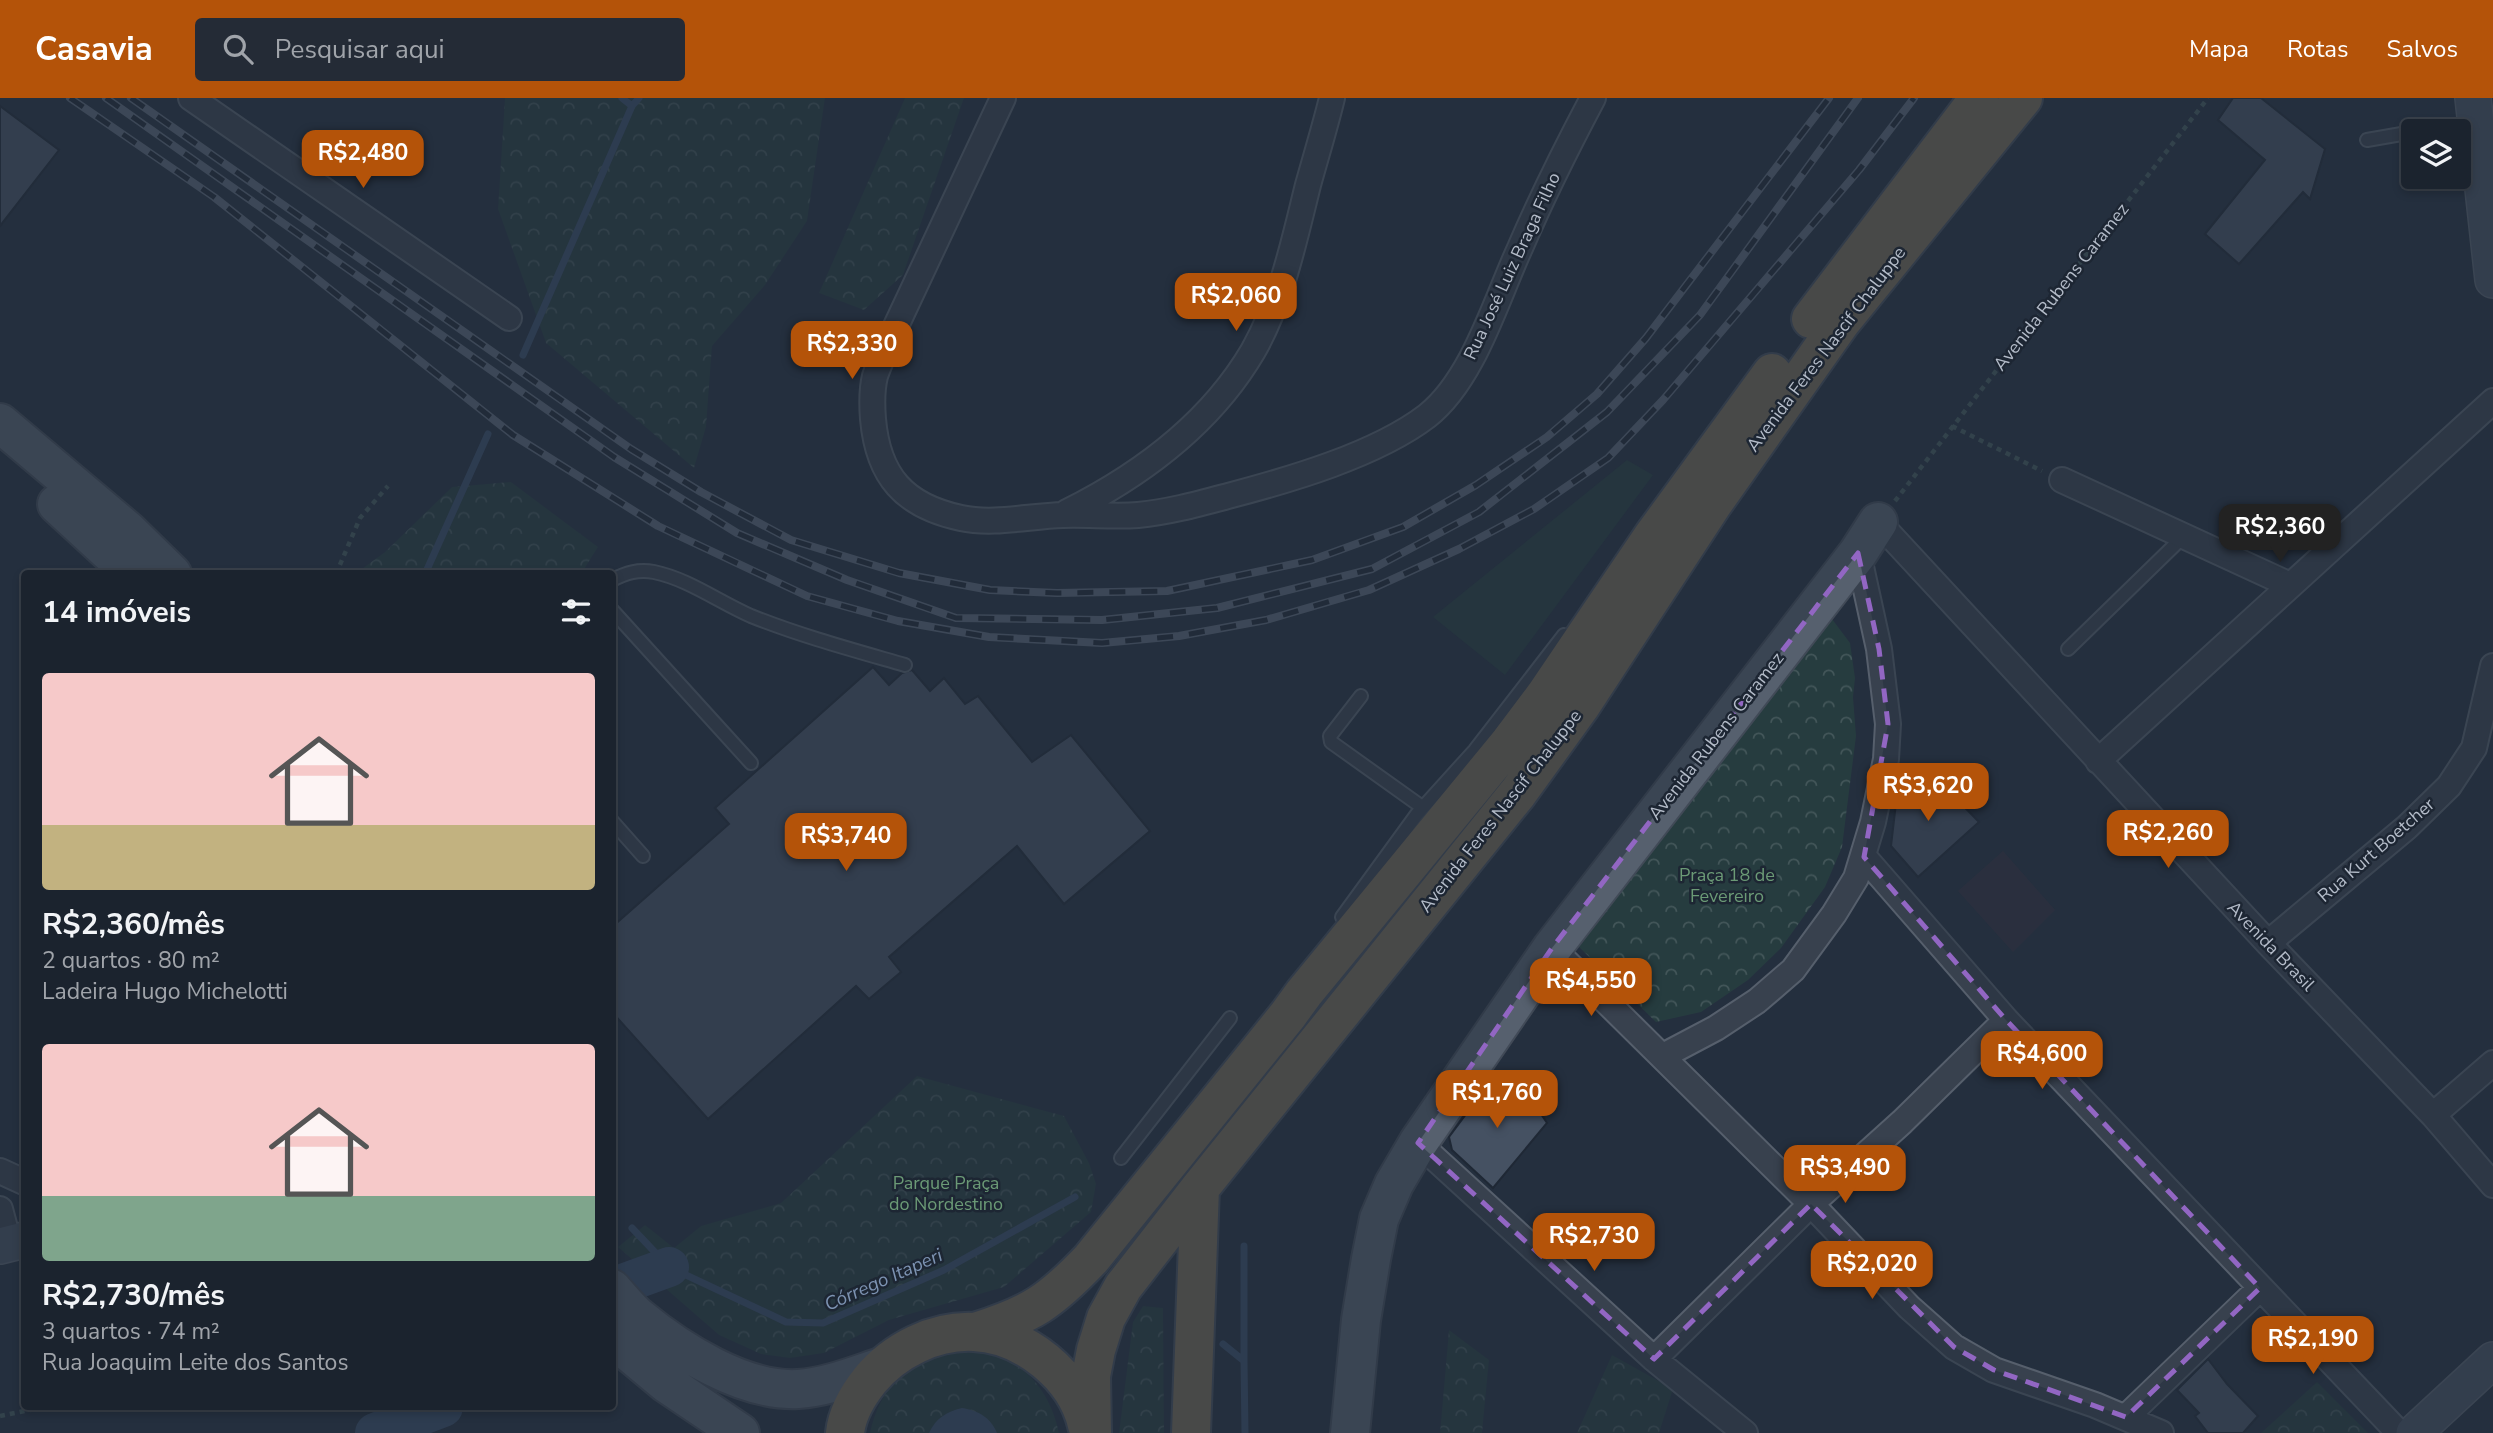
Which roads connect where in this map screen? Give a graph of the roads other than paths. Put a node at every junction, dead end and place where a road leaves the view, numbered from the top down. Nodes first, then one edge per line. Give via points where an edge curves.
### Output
1 (191, 98) edge
2 (1003, 98) edge
3 (1332, 98) edge
4 (1593, 98) edge
5 (1979, 98) edge
6 (2023, 98) edge
7 (2474, 110) edge
8 (2451, 119) edge
9 (2401, 134) edge
10 (2367, 140) dead end
11 (2493, 278) edge
12 (509, 318) dead end
13 (2493, 401) edge
14 (0, 423) edge
15 (0, 454) edge
16 (2062, 480) road end
17 (1060, 515) junction
18 (1878, 522) joint
19 (1653, 536) junction
20 (2184, 536) junction
21 (1858, 553) junction
22 (1615, 569) dead end
23 (129, 570) edge
24 (168, 570) edge
25 (616, 578) edge
26 (2290, 586) junction
27 (616, 614) edge
28 (1570, 627) dead end
29 (2068, 649) dead end
30 (905, 665) dead end
31 (2493, 666) edge
32 (1361, 696) dead end
33 (2098, 761) junction
34 (751, 763) dead end
35 (1422, 807) junction
36 (616, 826) edge
37 (643, 856) dead end
38 (1864, 857) junction
39 (2268, 943) junction
40 (1552, 947) junction
41 (1304, 993) junction
42 (1230, 1018) dead end
43 (2006, 1020) junction
44 (1662, 1056) junction
45 (2493, 1063) edge
46 (2433, 1115) junction
47 (1418, 1143) junction
48 (1121, 1158) dead end
49 (0, 1171) edge
50 (21, 1181) edge
51 (2493, 1185) edge
52 (1200, 1188) junction
53 (1811, 1204) junction
54 (0, 1209) edge
55 (11, 1243) edge
56 (2260, 1288) junction
57 (616, 1293) edge
58 (975, 1332) junction
59 (616, 1341) edge
60 (1654, 1359) junction
61 (2493, 1360) edge
62 (881, 1367) junction
63 (2126, 1417) junction
64 (740, 1433) edge
65 (845, 1433) edge
66 (1090, 1433) edge
67 (1191, 1433) edge
68 (1350, 1433) edge
69 (1745, 1433) edge
70 (2161, 1433) edge
71 (2399, 1433) edge
72 (2414, 1433) edge

1 - 12 street
2 - 17 street, Rua José Luiz Braga Filho via 875,378 875,444 886,472 906,494 930,509 963,518
3 - 17 street via 1294,244 1253,350 1224,392 1186,433 1105,493
4 - 17 street, Rua José Luiz Braga Filho via 1541,199 1482,340 1456,383 1428,415 1358,453 1238,494 1138,515
5 - 19 highway, Avenida Feres Nascif Chaluppe
6 - 52 highway, Avenida Feres Nascif Chaluppe via 1841,322 1518,793
7 - 8 lane
7 - 11 street
9 - 10 lane
13 - 26 street
14 - 24 main road
15 - 23 main road
16 - 20 street
18 - 21 main road, Avenida Rubens Caramez
18 - 33 street, Avenida Brasil
19 - 22 lane
19 - 41 highway, Avenida Feres Nascif Chaluppe via 1517,733
20 - 26 street
20 - 29 lane
21 - 38 street via 1879,649 1888,724 1886,758
21 - 40 main road, Avenida Rubens Caramez
25 - 30 lane via 637,570 653,571 809,638
26 - 33 street
27 - 34 lane
28 - 35 lane via 1475,750
31 - 39 street, Rua Kurt Boetcher via 2474,748 2449,786
32 - 35 lane via 1330,736 1331,742
33 - 39 street, Avenida Brasil
35 - 41 lane via 1343,916
36 - 37 lane
38 - 43 street
38 - 44 street via 1834,914 1793,970 1716,1028
39 - 46 street, Avenida Brasil
40 - 44 street
40 - 47 main road, Avenida Rubens Caramez
41 - 58 highway, Avenida Feres Nascif Chaluppe via 1067,1284 1042,1305
42 - 48 lane
43 - 53 street
43 - 56 street
44 - 53 street
45 - 46 street
46 - 51 street, Avenida Brasil
47 - 60 street
47 - 68 main road, Avenida Rubens Caramez via 1379,1220 1361,1320
49 - 50 street
52 - 66 highway, Avenida Feres Nascif Chaluppe via 1123,1287 1106,1318 1091,1376
52 - 67 highway
53 - 60 street
53 - 63 street via 1909,1307 1954,1347 1994,1370
54 - 55 street
56 - 63 street
56 - 71 street
57 - 62 main road via 637,1316 680,1347 729,1375 762,1386 796,1389 827,1385
58 - 62 highway via 944,1335 910,1346
58 - 66 highway via 1013,1341 1043,1359 1068,1383
59 - 64 main road via 666,1383
60 - 69 street
61 - 72 street
62 - 65 highway via 859,1394
63 - 70 street

